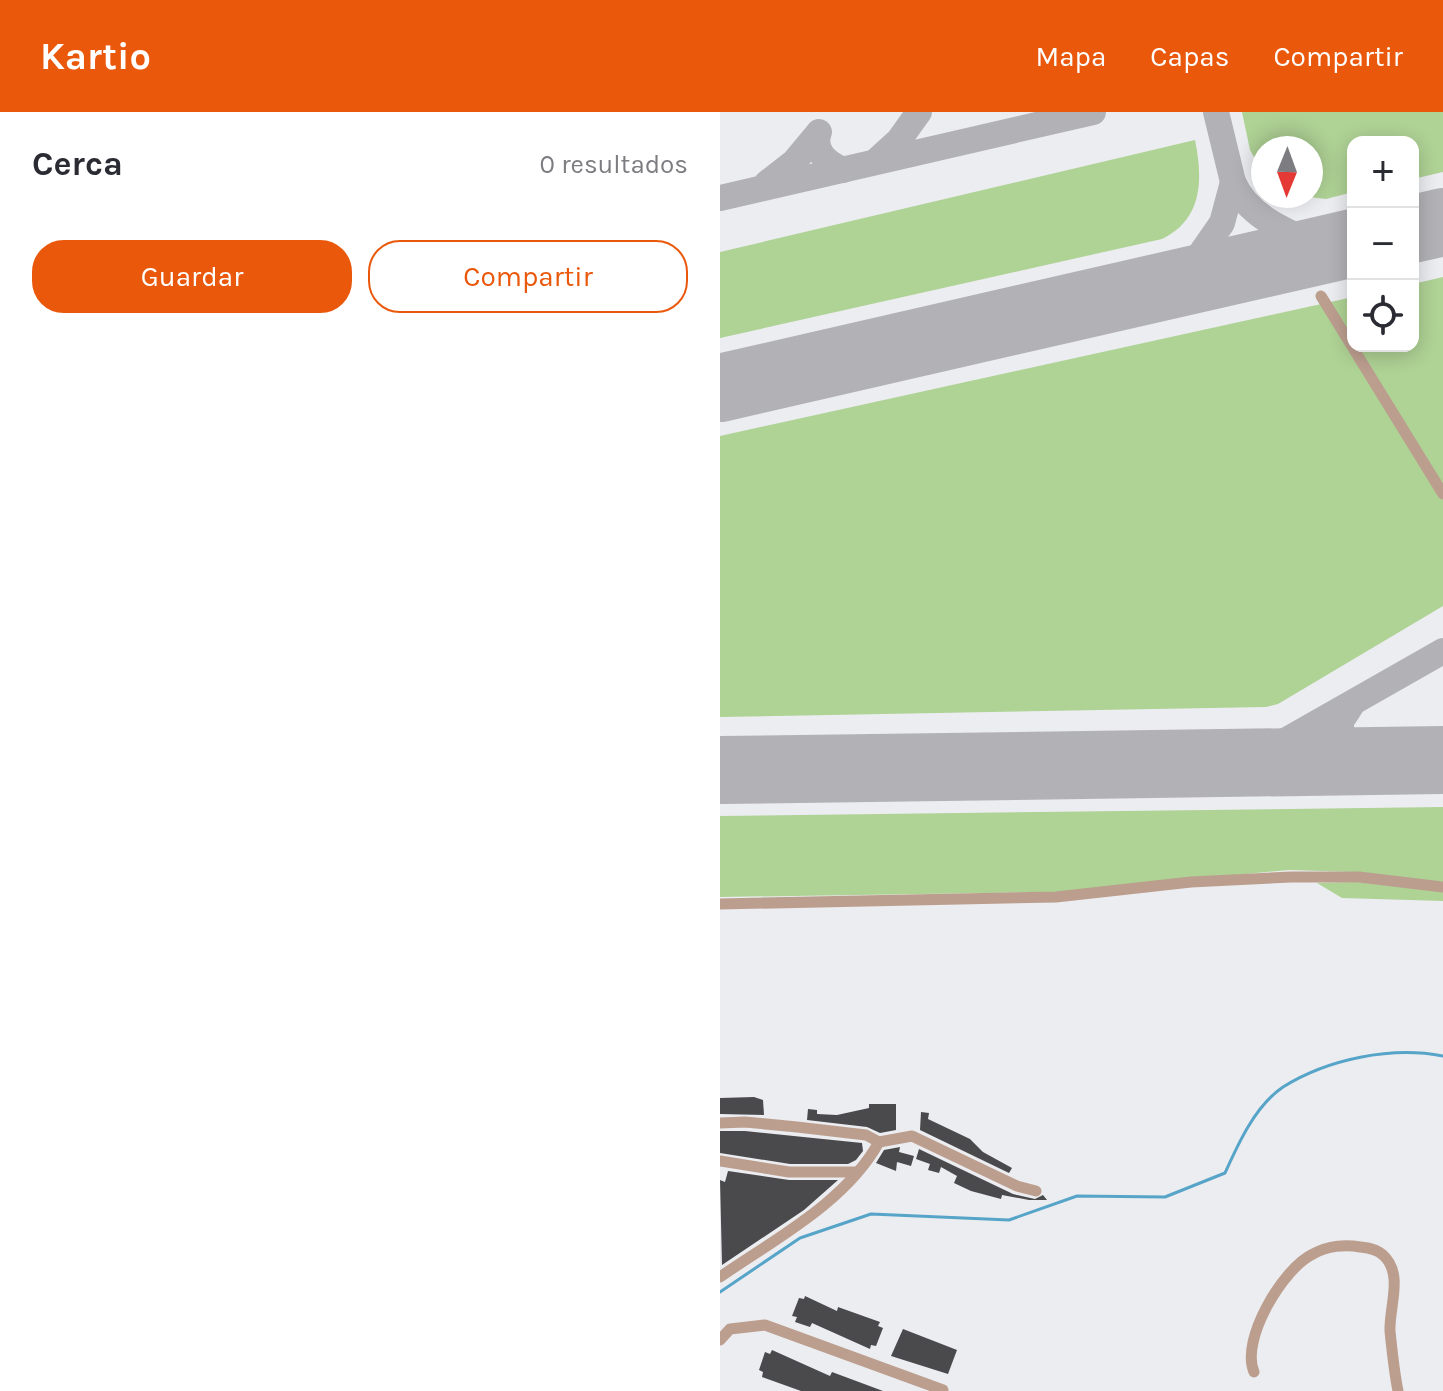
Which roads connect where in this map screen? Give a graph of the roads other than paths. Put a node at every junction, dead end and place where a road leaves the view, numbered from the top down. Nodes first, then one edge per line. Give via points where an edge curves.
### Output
1 (1321, 296) dead end
2 (1443, 494) edge
3 (1443, 887) edge
4 (720, 904) edge
5 (720, 1123) edge
6 (879, 1142) junction
7 (720, 1161) edge
8 (857, 1172) junction
9 (1036, 1191) dead end
10 (720, 1277) edge
11 (720, 1340) edge
12 (1254, 1372) dead end
13 (943, 1390) edge
14 (1398, 1391) edge

1 - 2 street
3 - 4 street via 1359,877 1291,877 1056,897
5 - 6 street via 866,1135
6 - 8 street
6 - 9 street via 912,1136
7 - 8 street via 789,1172
8 - 10 street via 835,1195
11 - 13 street via 730,1329 765,1325
12 - 14 street via 1250,1362 1257,1327 1299,1263 1313,1253 1350,1245 1382,1253 1392,1266 1390,1327

